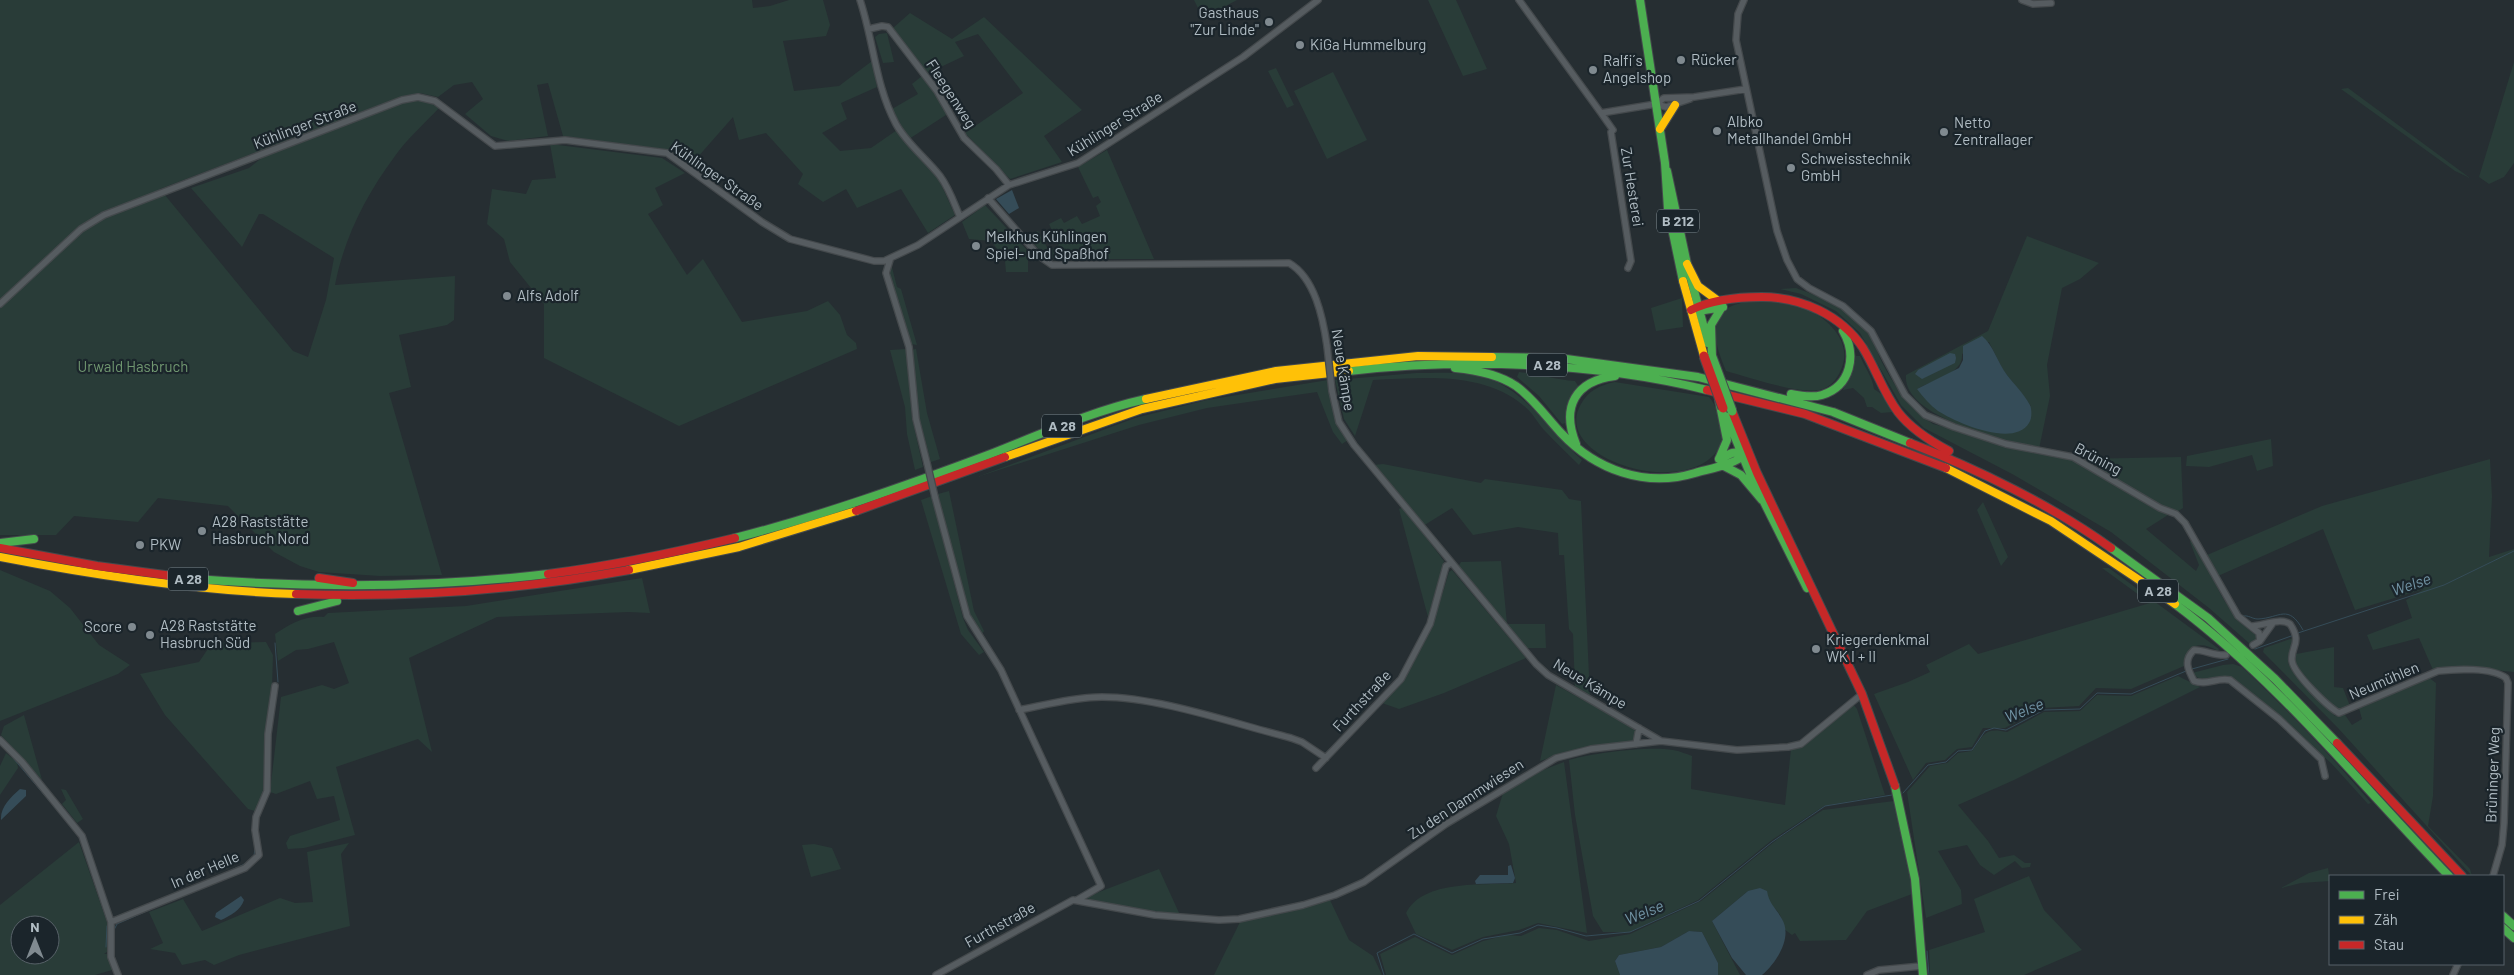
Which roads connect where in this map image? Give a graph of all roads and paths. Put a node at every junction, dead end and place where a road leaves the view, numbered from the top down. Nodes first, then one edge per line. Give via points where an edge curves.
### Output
1 (860, 0) edge
2 (1318, 0) edge
3 (1519, 0) edge
4 (1640, 0) edge
5 (1744, 0) edge
6 (2022, 0) edge
7 (2051, 3) dead end
8 (869, 29) junction
9 (1746, 88) junction
10 (1694, 97) junction
11 (1656, 104) junction
12 (1675, 105) junction
13 (1601, 113) junction
14 (1660, 129) junction
15 (1665, 163) junction
16 (1009, 185) junction
17 (988, 198) junction
18 (960, 217) junction
19 (890, 260) junction
20 (878, 261) junction
21 (1687, 264) junction
22 (1628, 268) dead end
23 (886, 273) junction
24 (0, 304) edge
25 (1720, 304) junction
26 (1695, 310) junction
27 (1829, 316) junction
28 (1708, 356) junction
29 (1437, 363) junction
30 (1656, 378) junction
31 (1765, 392) junction
32 (1723, 407) junction
33 (1578, 449) junction
34 (1744, 453) junction
35 (1720, 462) junction
36 (1978, 470) junction
37 (1754, 474) junction
38 (1762, 500) junction
39 (34, 539) dead end
40 (0, 542) edge
41 (0, 548) edge
42 (1, 562) edge
43 (1451, 563) junction
44 (320, 578) dead end
45 (379, 588) junction
46 (357, 597) junction
47 (1819, 606) junction
48 (298, 611) dead end
49 (2274, 623) junction
50 (2250, 626) junction
51 (2260, 641) junction
52 (2253, 645) dead end
53 (2226, 655) dead end
54 (2502, 675) joint
55 (274, 686) dead end
56 (1862, 694) junction
57 (1019, 710) junction
58 (1639, 728) junction
59 (0, 740) edge
60 (1661, 741) junction
61 (1636, 744) junction
62 (1326, 758) junction
63 (1316, 768) dead end
64 (2324, 776) dead end
65 (2448, 875) edge
66 (2461, 875) edge
67 (2493, 875) edge
68 (1077, 900) junction
69 (2504, 917) edge
70 (111, 922) junction
71 (2514, 926) edge
72 (2504, 929) edge
73 (2514, 938) edge
74 (1923, 971) edge
75 (118, 975) edge
76 (936, 975) edge
77 (1867, 975) edge

1 - 8 street
2 - 16 street, Kühlinger Straße via 1243,57 1078,163
3 - 13 street, Zur Hesterei
4 - 11 main road, B 212
5 - 9 street, Brüning via 1738,14 1736,40
6 - 7 street via 2033,4
8 - 16 street, Fleegenweg via 888,27 937,91 964,138
8 - 18 street via 880,88 888,108 905,138 941,177
9 - 10 street
9 - 50 street, Brüning via 1777,231 1791,270 1809,288 1843,306 1871,332 1914,406 1932,419 2006,444 2073,457 2176,514 2238,616
10 - 11 street via 1664,98
10 - 12 street
11 - 12 street
11 - 13 street
11 - 14 main road, B 212
12 - 14 main road
13 - 22 street, Zur Hesterei via 1613,130 1631,261
14 - 15 main road, B 212
15 - 21 main road, B 212
15 - 26 main road, B 212 via 1664,180 1673,231
16 - 17 street, Kühlinger Straße
17 - 18 street, Kühlinger Straße
17 - 43 street, Neue Kämpe, bridge via 1046,263 1052,265 1289,263 1297,268 1308,283 1322,319 1335,408 1345,432
18 - 19 street, Kühlinger Straße
19 - 20 street, Kühlinger Straße
19 - 23 street
20 - 23 street
20 - 24 street, Kühlinger Straße via 790,238 762,222 667,153 565,140 495,146 435,101 418,97 402,100 104,215 81,229
21 - 25 main road via 1698,286
21 - 26 main road, B 212
23 - 57 street, bridge via 909,347 916,419 967,616 1001,670
25 - 26 main road
25 - 27 main road via 1764,296 1794,300
25 - 28 main road via 1709,330
26 - 28 main road, B 212
27 - 31 main road via 1847,336 1851,346 1851,363 1842,383 1814,397 1775,390
27 - 36 main road via 1862,346 1886,394 1902,416 1928,439 1971,462
28 - 32 main road, B 212, bridge
28 - 32 main road, B 212, bridge
29 - 30 main road, A 28 via 1545,365
29 - 33 main road via 1485,373 1514,385 1541,407
29 - 46 main road, A 28 via 1316,373 1179,399 1059,436 835,518 679,561 525,587
30 - 33 main road via 1649,381 1612,376 1586,385 1574,397 1568,413 1568,427
30 - 65 main road, A 28 via 1755,399 1867,433 1967,475 2085,540 2166,596 2253,668 2316,731
31 - 36 main road, A 28 via 1877,427
31 - 45 main road, A 28 via 1638,366 1509,354 1408,355 1290,367 1220,380 1134,402 832,510 723,542 552,574
32 - 34 main road, B 212
32 - 35 main road via 1727,440
33 - 35 main road via 1605,467 1643,479 1670,479
34 - 35 main road
34 - 37 main road, B 212
35 - 38 main road via 1742,475
36 - 66 main road, A 28 via 2109,545 2210,619 2284,686
37 - 38 main road
37 - 47 main road
38 - 47 main road
39 - 40 main road
41 - 45 main road, A 28 via 87,566 171,578 293,587
42 - 46 main road, A 28 via 236,593
43 - 58 street, Neue Kämpe via 1542,669
43 - 62 street, Furthstraße via 1446,566 1430,624 1401,679
44 - 45 main road
46 - 48 main road
47 - 56 main road
49 - 50 street
49 - 51 street
49 - 54 street, Neumühlen via 2286,622 2293,628 2297,639 2291,658 2295,670 2331,709 2339,713 2438,671 2454,669
50 - 51 street, Brüning via 2259,633
51 - 52 street
53 - 64 street via 2194,650 2188,655 2187,665 2194,681 2201,684 2224,678 2230,680 2280,719 2322,759
54 - 67 street, Brüninger Weg via 2508,683 2504,822 2502,845
55 - 70 street, In der Helle via 266,792 256,824 259,855 245,868
56 - 60 street, Zu den Dammwiesen via 1801,744 1737,750
56 - 74 main road via 1896,790 1915,879
57 - 62 street via 1100,697 1122,698 1291,738
57 - 68 street, Furthstraße via 1101,886
58 - 60 street, Neue Kämpe
58 - 61 street
59 - 70 street via 82,836
60 - 61 street, Zu den Dammwiesen
61 - 68 street, Zu den Dammwiesen via 1584,751 1542,765 1446,824 1364,882 1303,904 1239,919 1218,920 1155,914
62 - 63 street, Furthstraße
68 - 76 street, Furthstraße via 1067,902
69 - 71 main road
70 - 75 street via 110,957
72 - 73 main road
74 - 77 street via 1879,970

